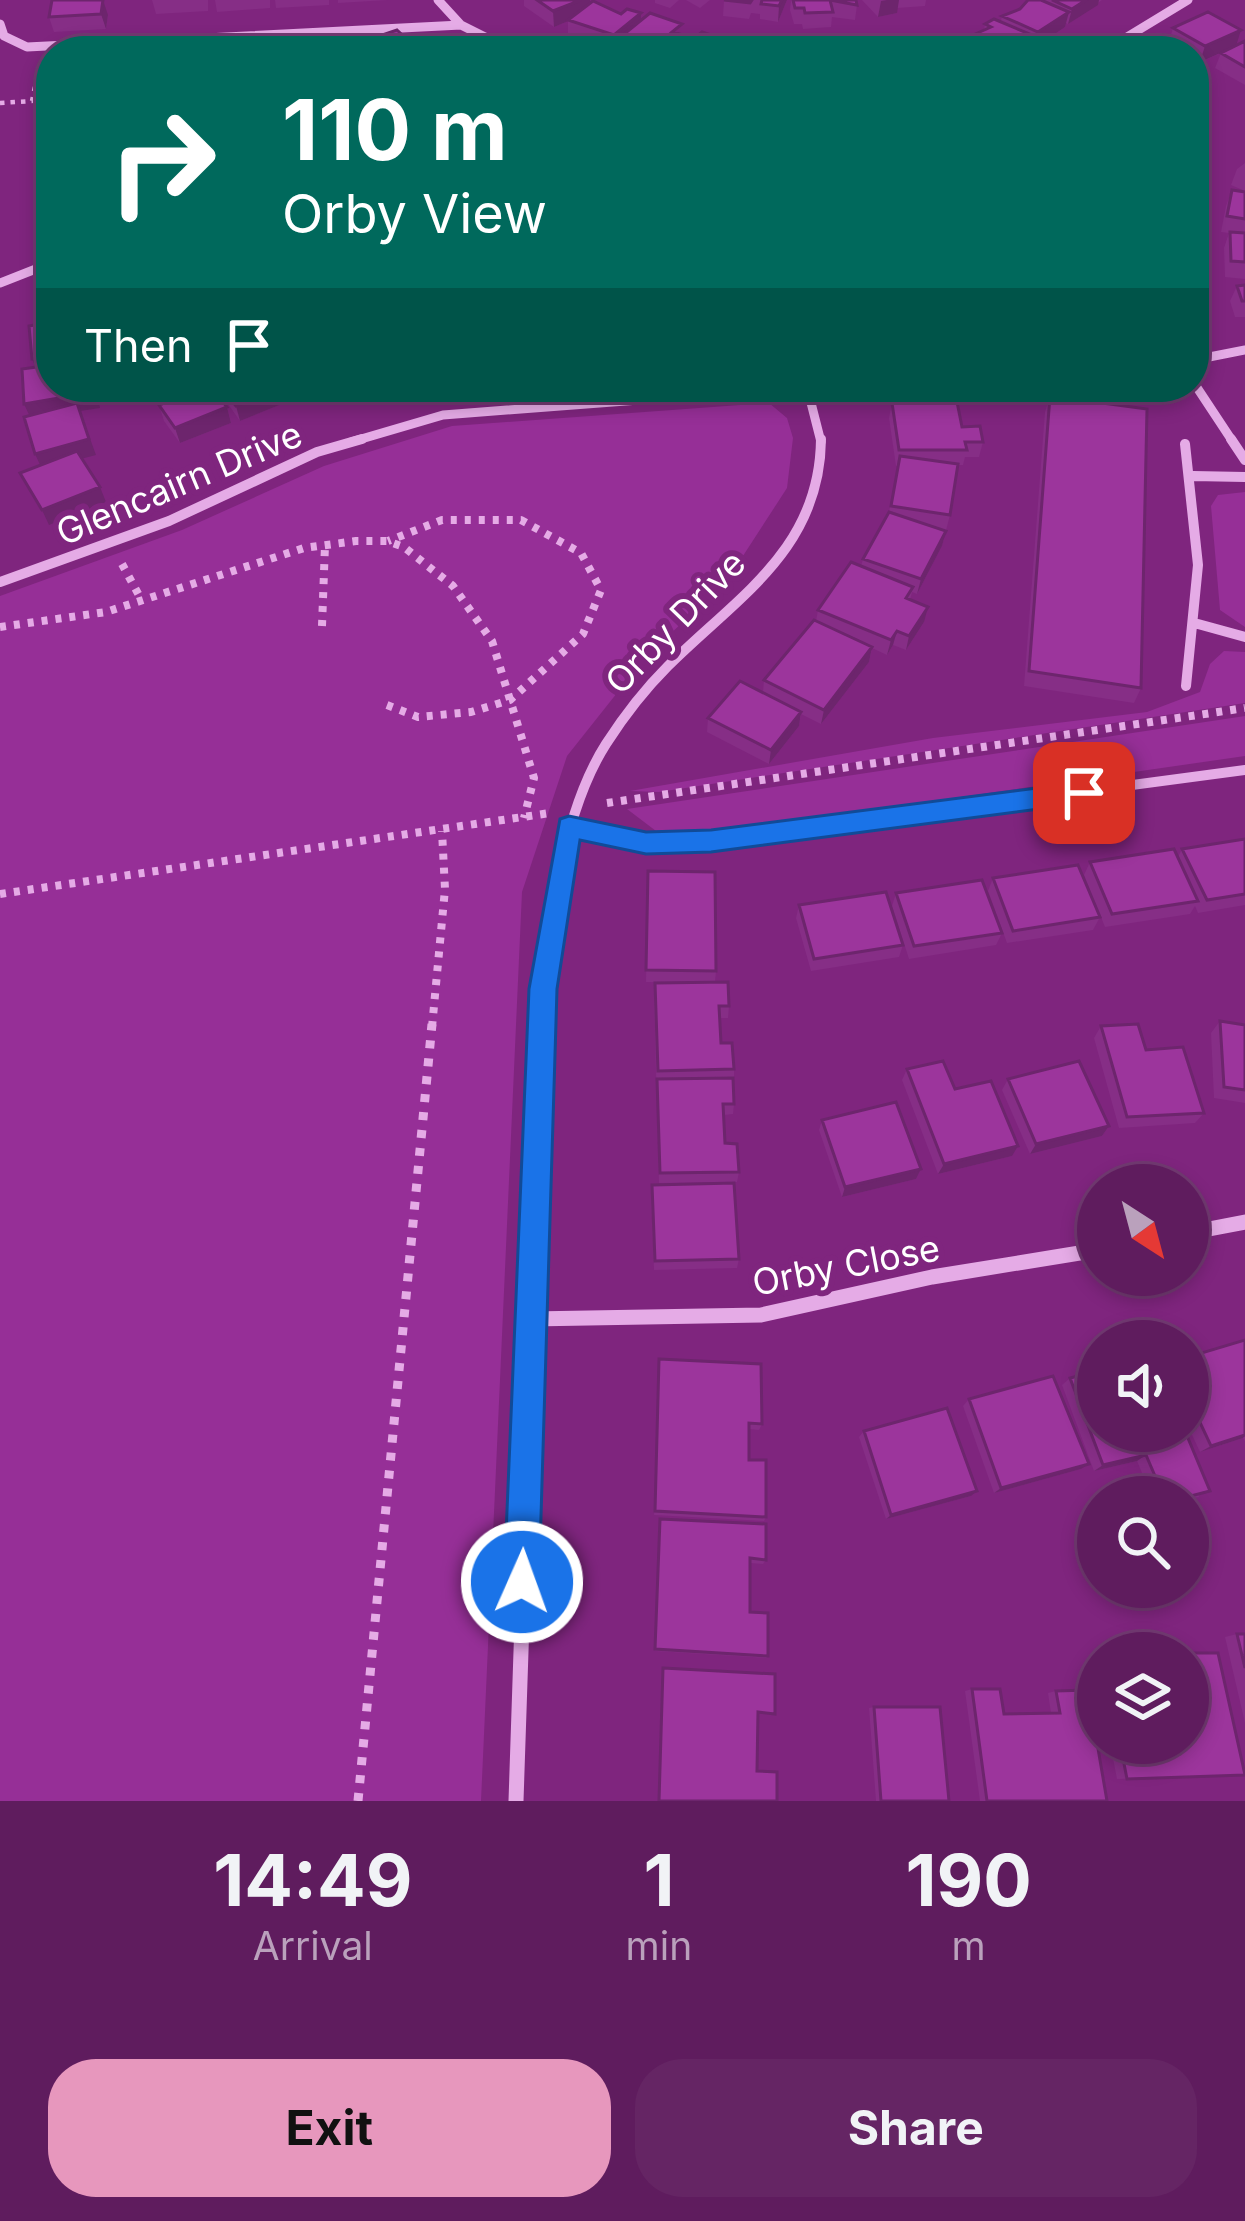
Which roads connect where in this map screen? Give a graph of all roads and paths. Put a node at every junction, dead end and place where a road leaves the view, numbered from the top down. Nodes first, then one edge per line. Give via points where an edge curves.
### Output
1 (438, 0) edge
2 (1188, 0) edge
3 (0, 24) edge
4 (460, 26) junction
5 (252, 36) edge
6 (481, 36) edge
7 (1129, 36) edge
8 (36, 46) edge
9 (36, 83) edge
10 (0, 103) edge
11 (36, 269) edge
12 (0, 284) edge
13 (1245, 350) edge
14 (1209, 357) edge
15 (612, 402) edge
16 (812, 402) edge
17 (1207, 402) edge
18 (1185, 444) dead end
19 (1245, 460) edge
20 (1192, 476) junction
21 (1245, 477) edge
22 (387, 541) junction
23 (110, 544) junction
24 (325, 545) junction
25 (0, 582) edge
26 (141, 599) junction
27 (1198, 624) junction
28 (322, 626) dead end
29 (0, 627) edge
30 (1245, 637) edge
31 (1186, 686) dead end
32 (510, 700) junction
33 (387, 705) dead end
34 (1245, 708) edge
35 (1245, 770) edge
36 (573, 808) junction
37 (524, 818) junction
38 (569, 827) junction
39 (442, 831) junction
40 (0, 894) edge
41 (1245, 1222) edge
42 (1209, 1229) edge
43 (1077, 1253) edge
44 (531, 1319) junction
45 (358, 1801) edge
46 (516, 1801) edge

1 - 4 street
2 - 7 street
3 - 8 street via 4,36
4 - 5 street
4 - 6 street
9 - 10 path via 32,101
11 - 12 street
13 - 14 street
15 - 23 street, Glencairn Drive via 443,415 317,452
16 - 36 street, Orby Drive via 821,439 808,502 778,556 618,725
17 - 19 street
18 - 20 street
20 - 21 street
20 - 27 street
22 - 24 path
22 - 32 path via 430,566 474,610
22 - 32 path via 442,520 521,520 581,553 601,590 583,634
23 - 25 street, Glencairn Drive
23 - 26 path
24 - 26 path
24 - 28 path
26 - 29 path via 70,620
27 - 30 street
27 - 31 street
32 - 33 path via 418,717
32 - 37 path via 534,778
34 - 36 path
35 - 38 street via 711,841 646,843
36 - 37 path
36 - 38 street, Orby Drive
37 - 39 path
38 - 44 street, Orby Drive via 543,989
39 - 40 path
39 - 45 path via 446,889
41 - 42 street
43 - 44 street, Orby Close via 761,1316
44 - 46 street, Orby Drive

